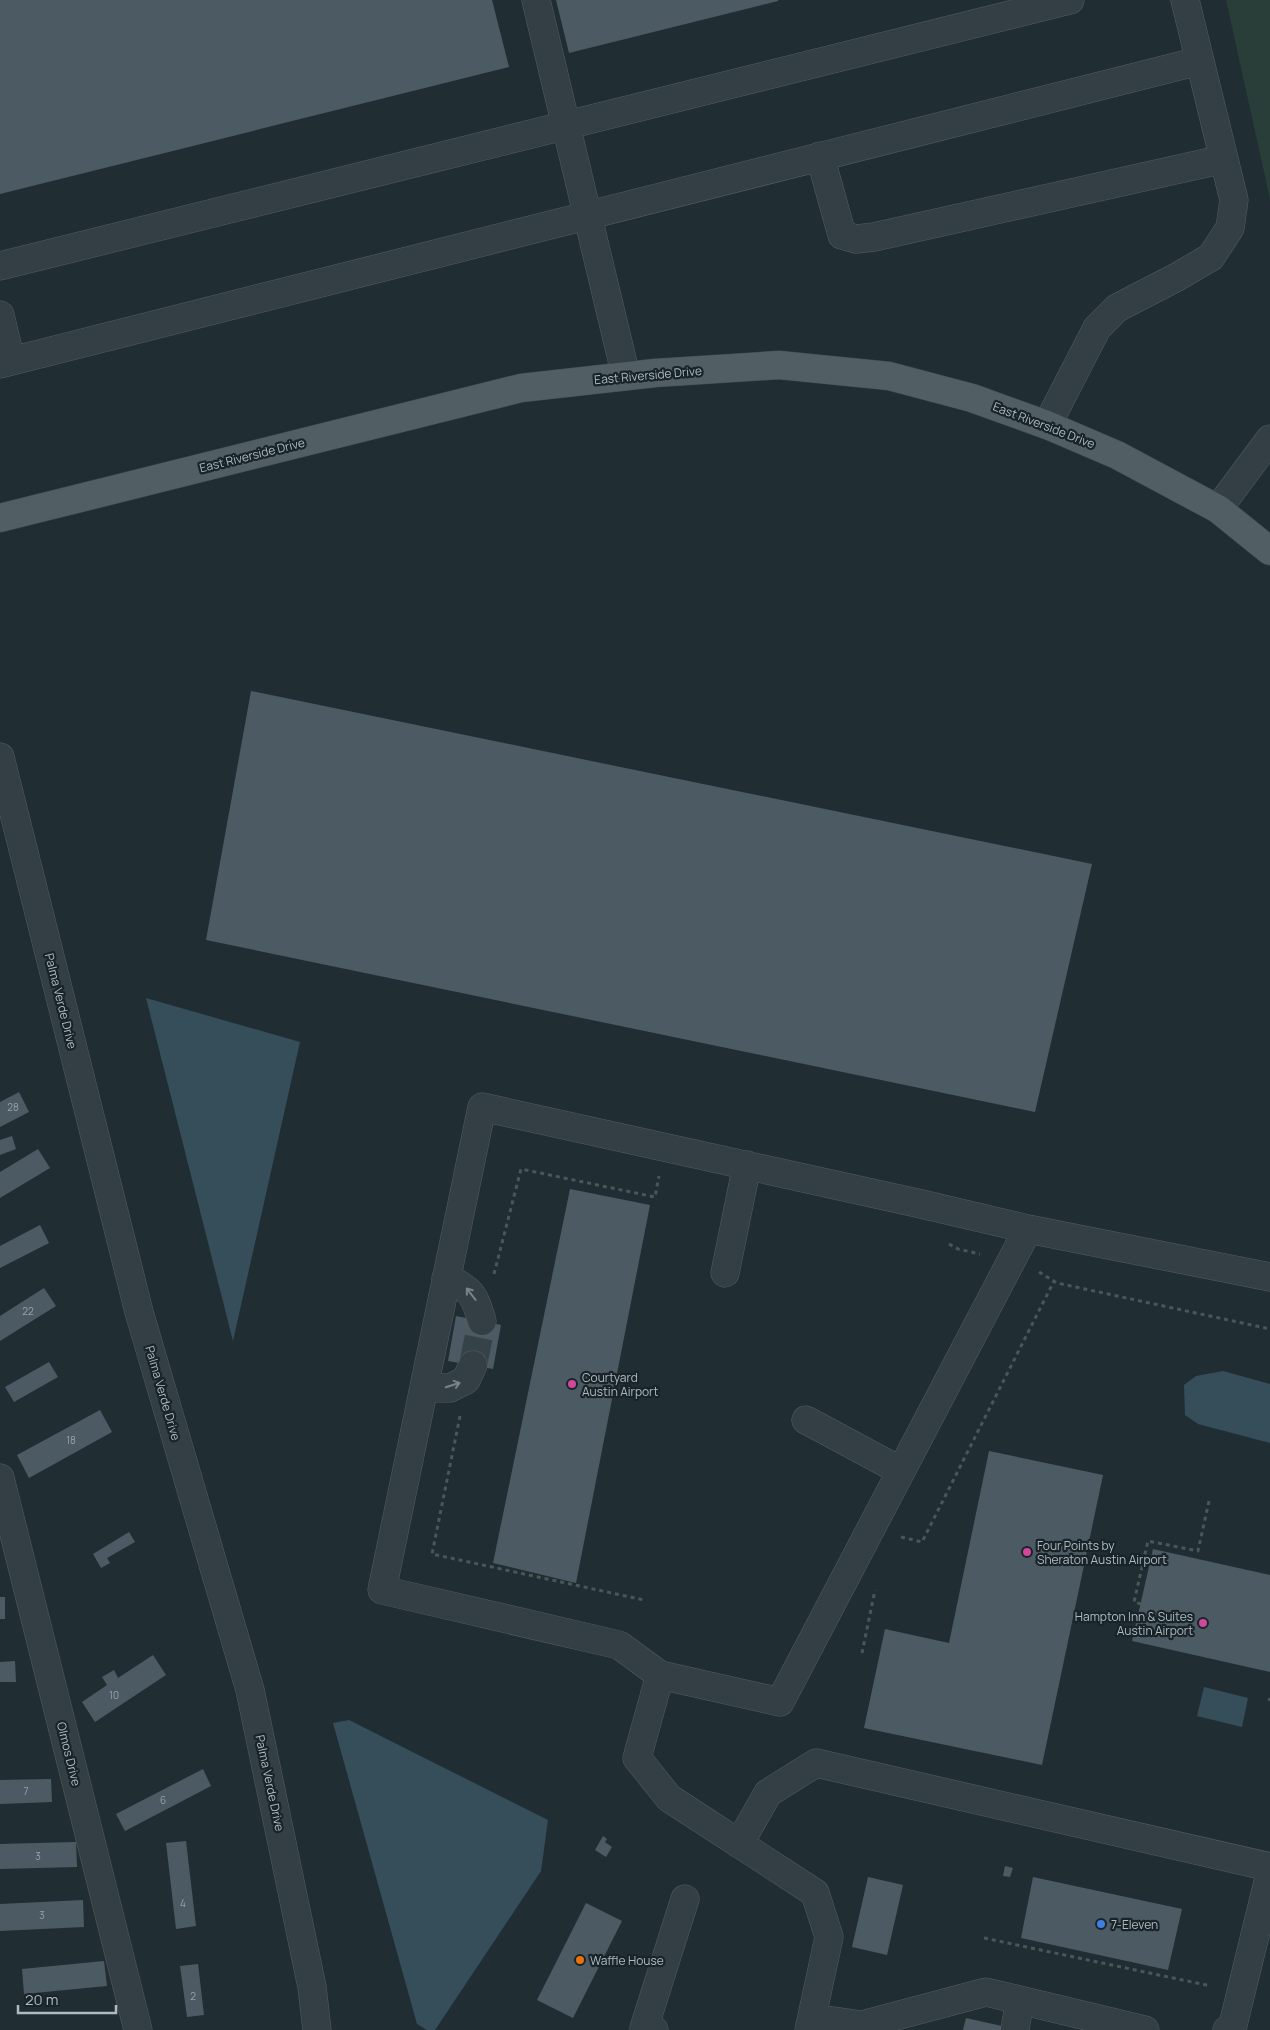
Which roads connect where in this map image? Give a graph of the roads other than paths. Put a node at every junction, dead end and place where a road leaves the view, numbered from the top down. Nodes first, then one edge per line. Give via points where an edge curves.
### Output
1 (536, 0) edge
2 (1070, 0) edge
3 (1184, 0) edge
4 (1199, 60) junction
5 (566, 125) junction
6 (820, 156) junction
7 (1224, 159) junction
8 (587, 215) junction
9 (0, 266) edge
10 (0, 315) edge
11 (6, 362) edge
12 (626, 376) junction
13 (1047, 424) junction
14 (1270, 439) edge
15 (1218, 509) junction
16 (0, 518) edge
17 (1270, 551) edge
18 (0, 757) edge
19 (746, 1165) junction
20 (1028, 1229) junction
21 (725, 1273) dead end
22 (1270, 1277) edge
23 (446, 1278) junction
24 (482, 1321) tunnel mouth
25 (473, 1366) tunnel mouth
26 (424, 1388) junction
27 (806, 1420) dead end
28 (901, 1471) junction
29 (0, 1478) edge
30 (660, 1674) junction
31 (739, 1844) junction
32 (1270, 1866) edge
33 (1270, 1874) edge
34 (685, 1899) dead end
35 (1020, 2000) junction
36 (1066, 2021) edge
37 (810, 2024) edge
38 (1117, 2027) edge
39 (864, 2028) edge
40 (1015, 2029) edge
41 (138, 2030) edge
42 (317, 2030) edge
43 (654, 2030) edge
44 (1145, 2030) edge
45 (1227, 2030) edge

1 - 5 street
2 - 5 street
3 - 4 street
4 - 6 street
4 - 7 street
5 - 8 street
5 - 9 street
6 - 7 street via 842,235 856,239
6 - 8 street
7 - 13 street via 1234,200 1230,228 1211,257 1118,308 1097,328
8 - 11 street
8 - 12 street
10 - 11 street
12 - 13 main road, East Riverside Drive via 779,365 889,376 972,398
12 - 16 main road, East Riverside Drive via 521,388
13 - 15 main road, East Riverside Drive via 1117,454
14 - 15 street
15 - 17 main road, East Riverside Drive
18 - 42 street, Palma Verde Drive via 139,1312 250,1690 312,1987
19 - 20 street
19 - 21 street
19 - 23 street via 482,1107
20 - 22 street
20 - 28 street
24 -> 23 street via 475,1298 465,1287
23 - 26 street
26 -> 25 street via 450,1388 466,1380
26 - 30 street via 382,1590 619,1645
27 - 28 street
28 - 30 street via 780,1702
29 - 41 street, Olmos Drive
30 - 31 street via 637,1758 669,1798
31 - 32 street via 768,1793 816,1763
31 - 37 street via 816,1893 829,1937
33 - 45 street via 1232,2029
34 - 43 street via 644,2028
35 - 36 street
35 - 39 street via 986,1992
35 - 40 street
36 - 38 street
37 - 39 street
38 - 44 street

